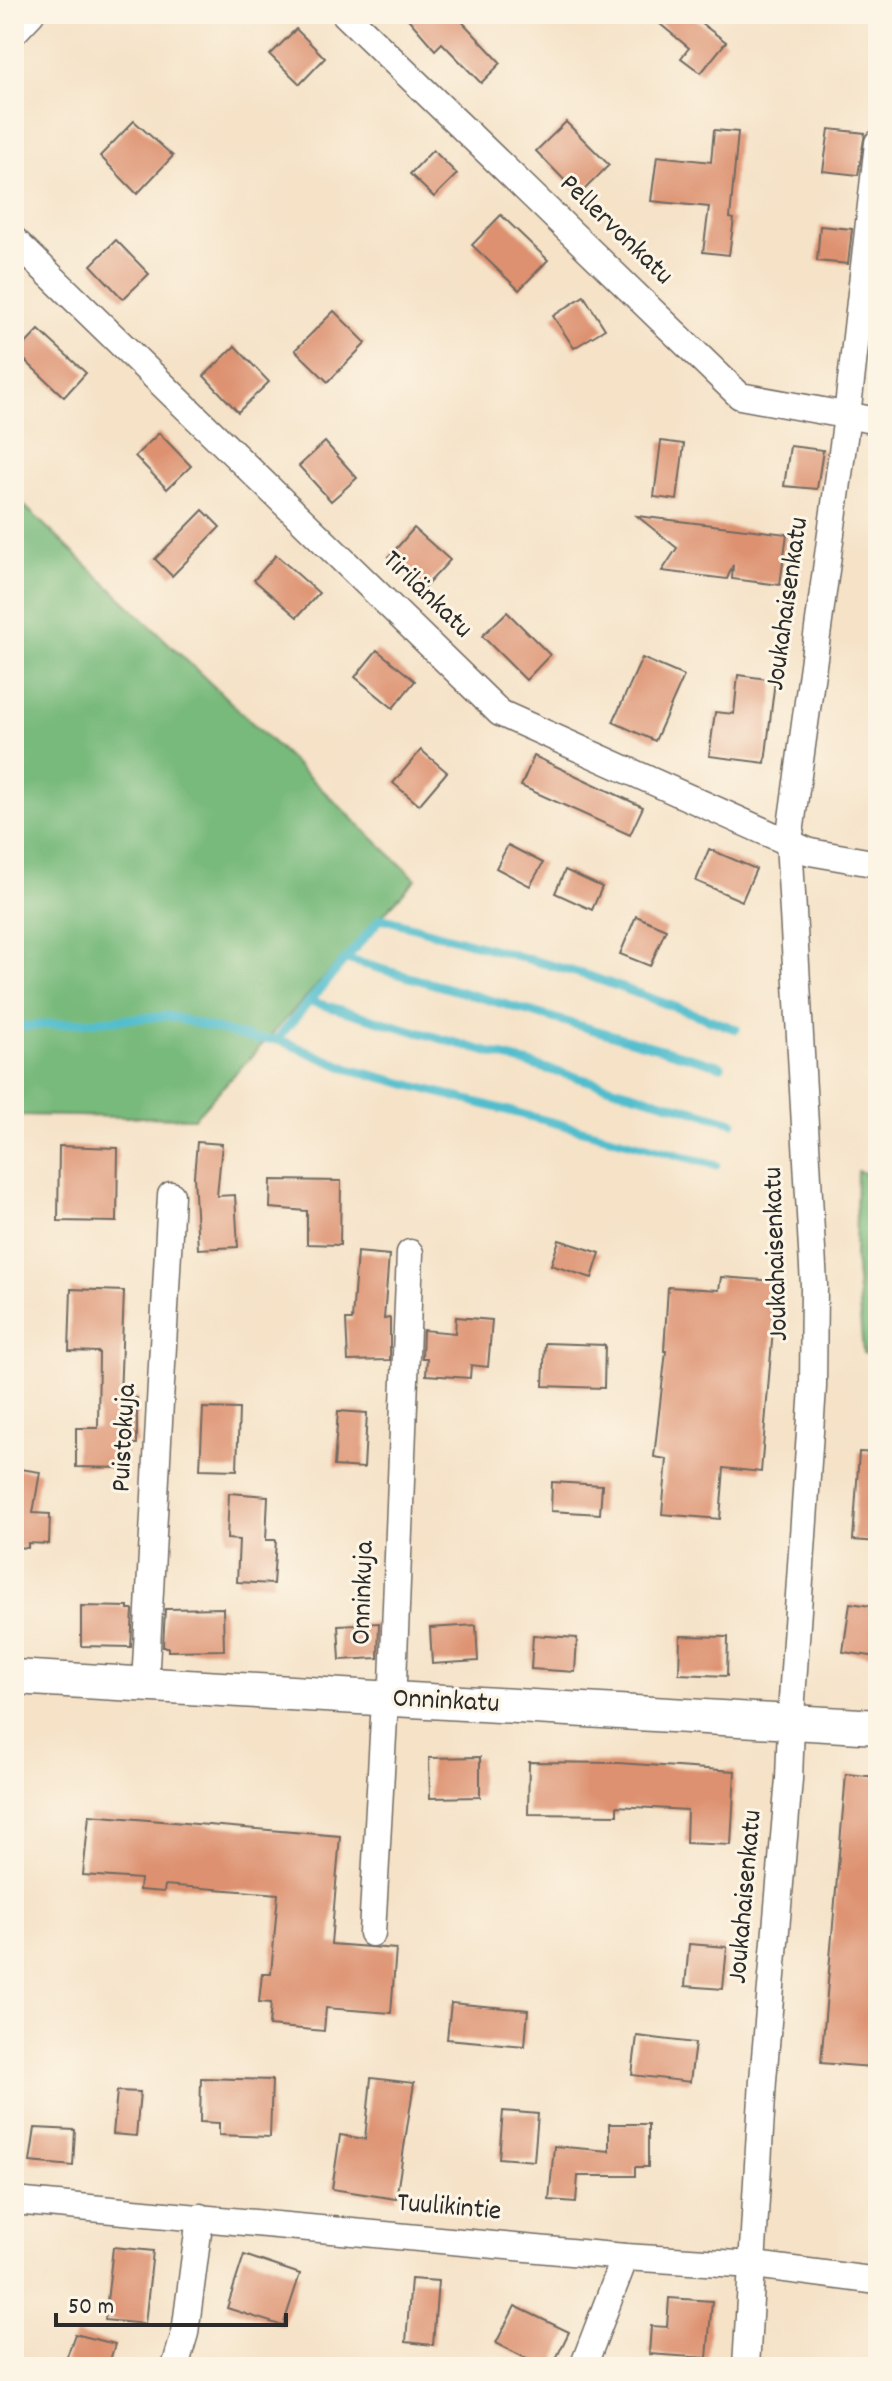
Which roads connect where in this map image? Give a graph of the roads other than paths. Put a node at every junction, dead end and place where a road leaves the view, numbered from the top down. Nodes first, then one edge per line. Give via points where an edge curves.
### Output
1 (31, 14) edge
2 (345, 14) edge
3 (14, 32) edge
4 (878, 143) edge
5 (14, 240) edge
6 (847, 416) junction
7 (878, 421) edge
8 (789, 841) junction
9 (878, 864) edge
10 (171, 1195) dead end
11 (410, 1253) dead end
12 (14, 1677) edge
13 (145, 1685) junction
14 (385, 1700) junction
15 (791, 1720) junction
16 (878, 1727) edge
17 (372, 1933) dead end
18 (14, 2201) edge
19 (200, 2217) junction
20 (625, 2257) junction
21 (754, 2265) junction
22 (878, 2281) edge
23 (175, 2367) edge
24 (583, 2367) edge
25 (746, 2367) edge

1 - 3 street
2 - 6 street, Pellervonkatu via 740,396
4 - 6 street, Joukahaisenkatu
5 - 8 street, Tirilänkatu via 500,713
6 - 7 street, Pellervonkatu
6 - 8 street, Joukahaisenkatu
8 - 9 street, Tirilänkatu via 810,852
8 - 15 street, Joukahaisenkatu via 814,1285 813,1387
10 - 13 street, Puistokuja
11 - 14 street, Onninkuja via 393,1682
12 - 13 street, Onninkatu
13 - 14 street, Onninkatu
14 - 15 street, Onninkatu
14 - 17 street, Onninkuja
15 - 16 street, Onninkatu
15 - 21 street, Joukahaisenkatu
18 - 19 street, Tuulikintie
19 - 20 street, Tuulikintie
19 - 23 street via 185,2333
20 - 21 street, Tuulikintie
20 - 24 street
21 - 22 street, Tuulikintie
21 - 25 street, Joukahaisenkatu

